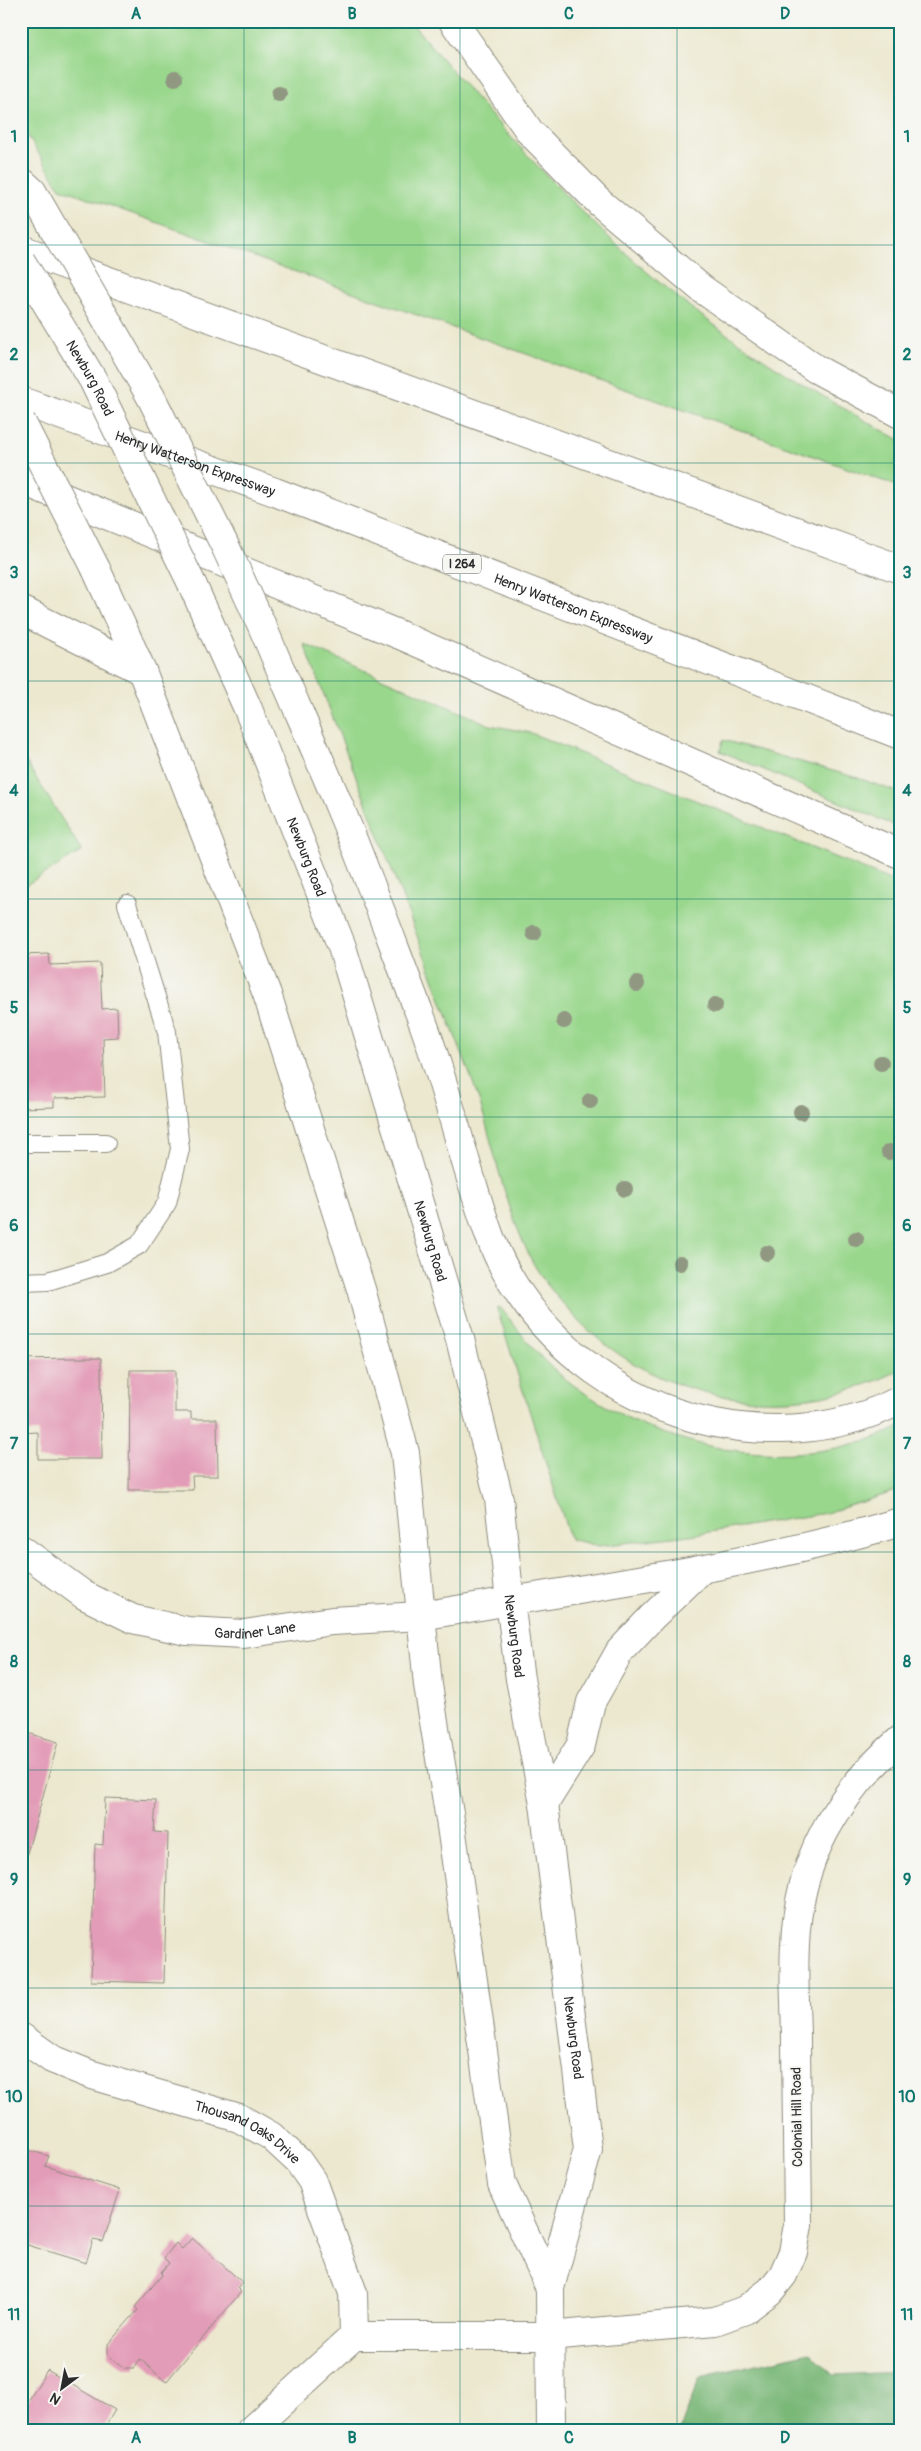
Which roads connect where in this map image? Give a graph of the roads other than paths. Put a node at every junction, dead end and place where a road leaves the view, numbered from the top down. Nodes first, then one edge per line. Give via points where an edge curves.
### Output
1 (453, 21) edge
2 (21, 181) edge
3 (21, 249) edge
4 (21, 261) edge
5 (21, 401) edge
6 (900, 414) edge
7 (21, 420) edge
8 (21, 476) edge
9 (900, 569) edge
10 (21, 610) edge
11 (142, 671) junction
12 (900, 734) edge
13 (900, 854) edge
14 (127, 904) dead end
15 (21, 1142) edge
16 (106, 1143) dead end
17 (21, 1282) edge
18 (900, 1400) edge
19 (900, 1522) edge
20 (21, 1549) edge
21 (702, 1570) junction
22 (510, 1601) junction
23 (421, 1616) junction
24 (900, 1740) edge
25 (544, 1804) junction
26 (21, 2037) edge
27 (550, 2288) junction
28 (354, 2336) junction
29 (550, 2336) junction
30 (251, 2430) edge
31 (551, 2430) edge

1 - 6 main road via 530,132 599,202 710,295 816,369
2 - 18 main road, bridge via 32,191 151,397 263,628 340,808 427,1032 490,1238 508,1274 533,1312 569,1351 602,1378 645,1401 688,1418 736,1427 794,1430 846,1421
3 - 9 main road
4 - 22 main road, Newburg Road, bridge via 93,380 192,584 248,709 348,966 460,1338 499,1499
5 - 12 main road, Henry Watterson Expressway / I 264 via 275,492
7 - 11 main road, Newburg Road, bridge via 96,569
8 - 13 main road via 33,484 400,635
10 - 11 main road
11 - 23 main road, Newburg Road via 267,994 361,1289 405,1453
14 - 17 lane via 167,1032 180,1149 167,1203 139,1245 107,1263 48,1281
15 - 16 lane
19 - 21 main road, Gardiner Lane via 831,1543
20 - 23 main road, Gardiner Lane via 84,1595 133,1619 187,1631 244,1634 332,1622
21 - 22 main road, Gardiner Lane
21 - 25 main road via 620,1651 591,1702 581,1745
22 - 23 main road, Gardiner Lane
22 - 25 main road, Newburg Road via 520,1679
23 - 27 main road, Newburg Road via 428,1685 502,2184
24 - 29 main road, Colonial Hill Road via 869,1769 824,1828 800,1897 795,1944 798,2225 793,2252 783,2275 770,2291 745,2310 716,2321
25 - 27 main road, Newburg Road via 588,2149
26 - 28 main road, Thousand Oaks Drive via 52,2059 89,2074 239,2118 271,2136 298,2161 312,2181 353,2293
27 - 29 main road, Newburg Road
28 - 29 main road
28 - 30 main road
29 - 31 main road, Newburg Road

